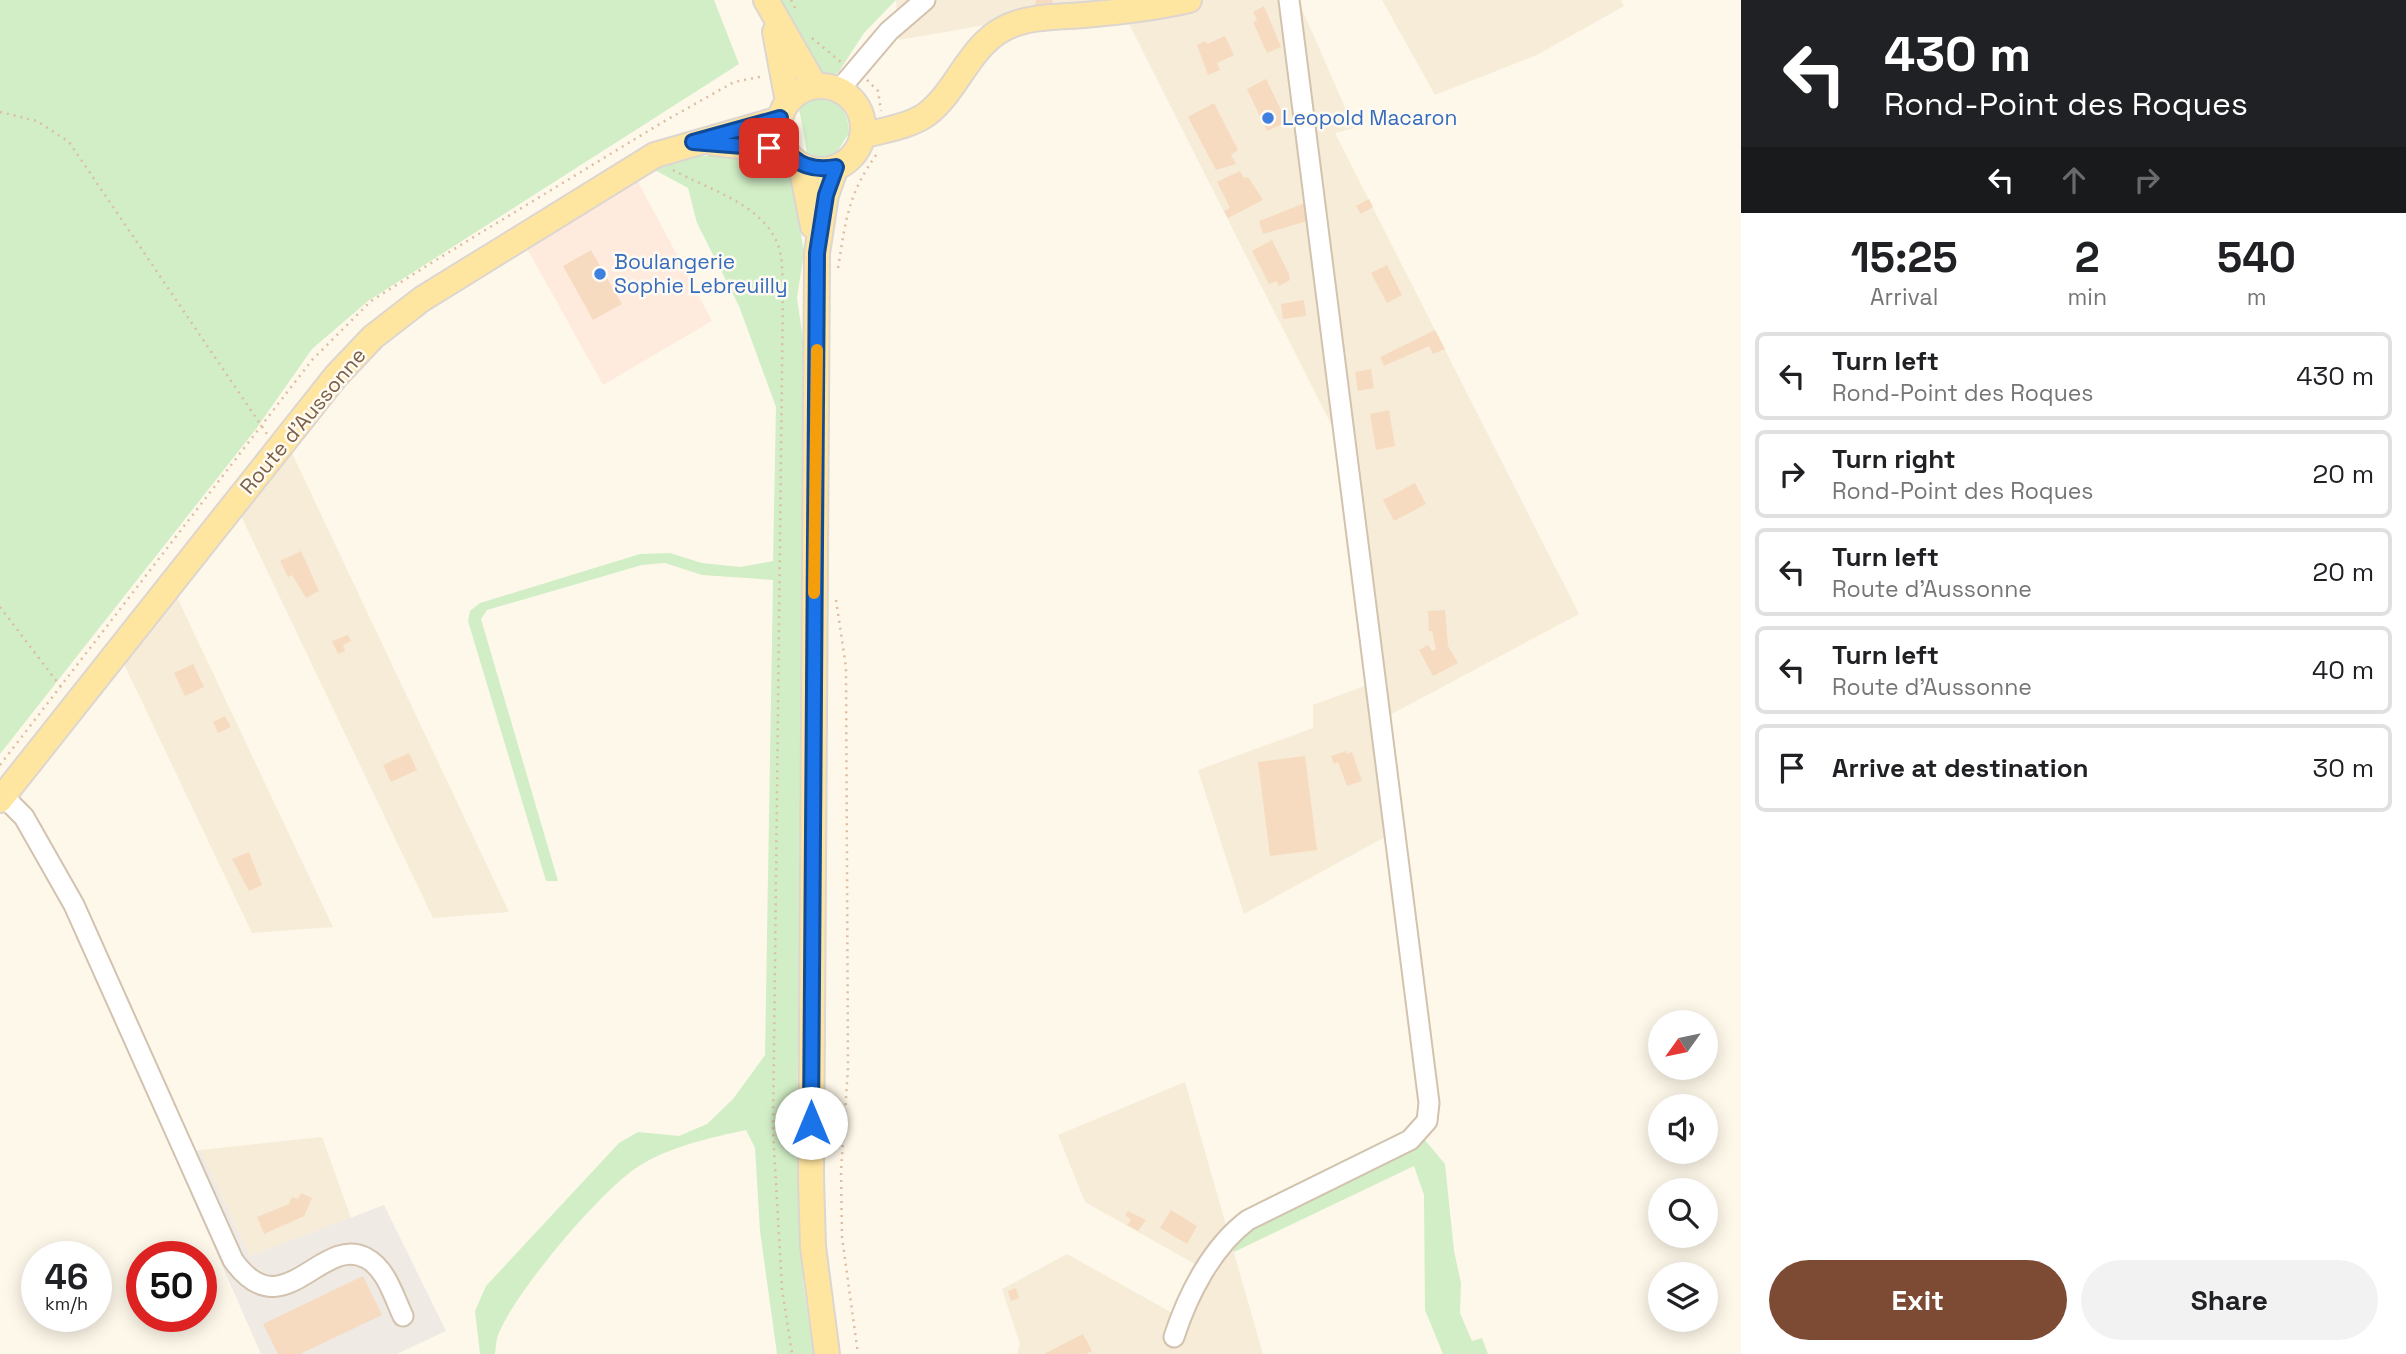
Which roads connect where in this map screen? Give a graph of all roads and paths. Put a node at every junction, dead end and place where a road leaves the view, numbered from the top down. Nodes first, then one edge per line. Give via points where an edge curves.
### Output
1 (925, 0) edge
2 (1189, 0) edge
3 (1289, 0) edge
4 (776, 5) edge
5 (796, 13) dead end
6 (805, 31) dead end
7 (846, 66) dead end
8 (766, 75) dead end
9 (860, 75) dead end
10 (836, 93) junction
11 (944, 97) junction
12 (881, 107) dead end
13 (784, 110) junction
14 (0, 112) edge
15 (663, 121) dead end
16 (693, 142) junction
17 (872, 142) junction
18 (655, 155) junction
19 (794, 158) junction
20 (836, 167) junction
21 (817, 253) junction
22 (836, 277) dead end
23 (262, 427) junction
24 (280, 446) junction
25 (835, 597) dead end
26 (0, 607) edge
27 (61, 687) junction
28 (80, 703) junction
29 (0, 765) edge
30 (1, 798) edge
31 (403, 1316) dead end
32 (1174, 1336) dead end
33 (792, 1354) edge
34 (827, 1354) edge
35 (858, 1354) edge

1 - 10 street via 889,31
2 - 11 main road via 1145,9 1031,19 1006,27 974,55
3 - 32 street via 1426,1074 1427,1121 1420,1132 1392,1152 1248,1220 1232,1232 1184,1307
4 - 5 path
4 - 10 main road
4 - 13 main road
6 - 7 path
8 - 15 path via 734,82
9 - 12 path via 878,91
10 - 11 main road via 893,112
10 - 13 main road via 796,94
10 - 17 main road
11 - 17 main road via 928,113
13 - 16 main road, Route d'Aussonne
13 - 19 main road via 781,141
14 - 23 path via 37,121 69,142
16 - 18 main road, Route d'Aussonne
16 - 19 main road, Route d'Aussonne via 738,144
17 - 20 main road
17 - 22 path via 851,201
18 - 24 main road, Route d'Aussonne via 422,299 373,337
18 - 33 path via 662,164 740,204 764,222 779,246 783,288 773,1118 782,1289
19 - 20 main road via 818,170
19 - 21 main road
20 - 21 main road via 826,195
21 - 34 main road via 811,1178 813,1247
23 - 24 path
23 - 27 path
24 - 28 main road, Route d'Aussonne
25 - 35 path via 846,667 848,1068 842,1237
26 - 27 path
27 - 28 path
27 - 29 path
28 - 30 main road, Route d'Aussonne
30 - 31 street via 24,817 74,905 243,1274 258,1285 276,1287 346,1254 366,1258 383,1274

